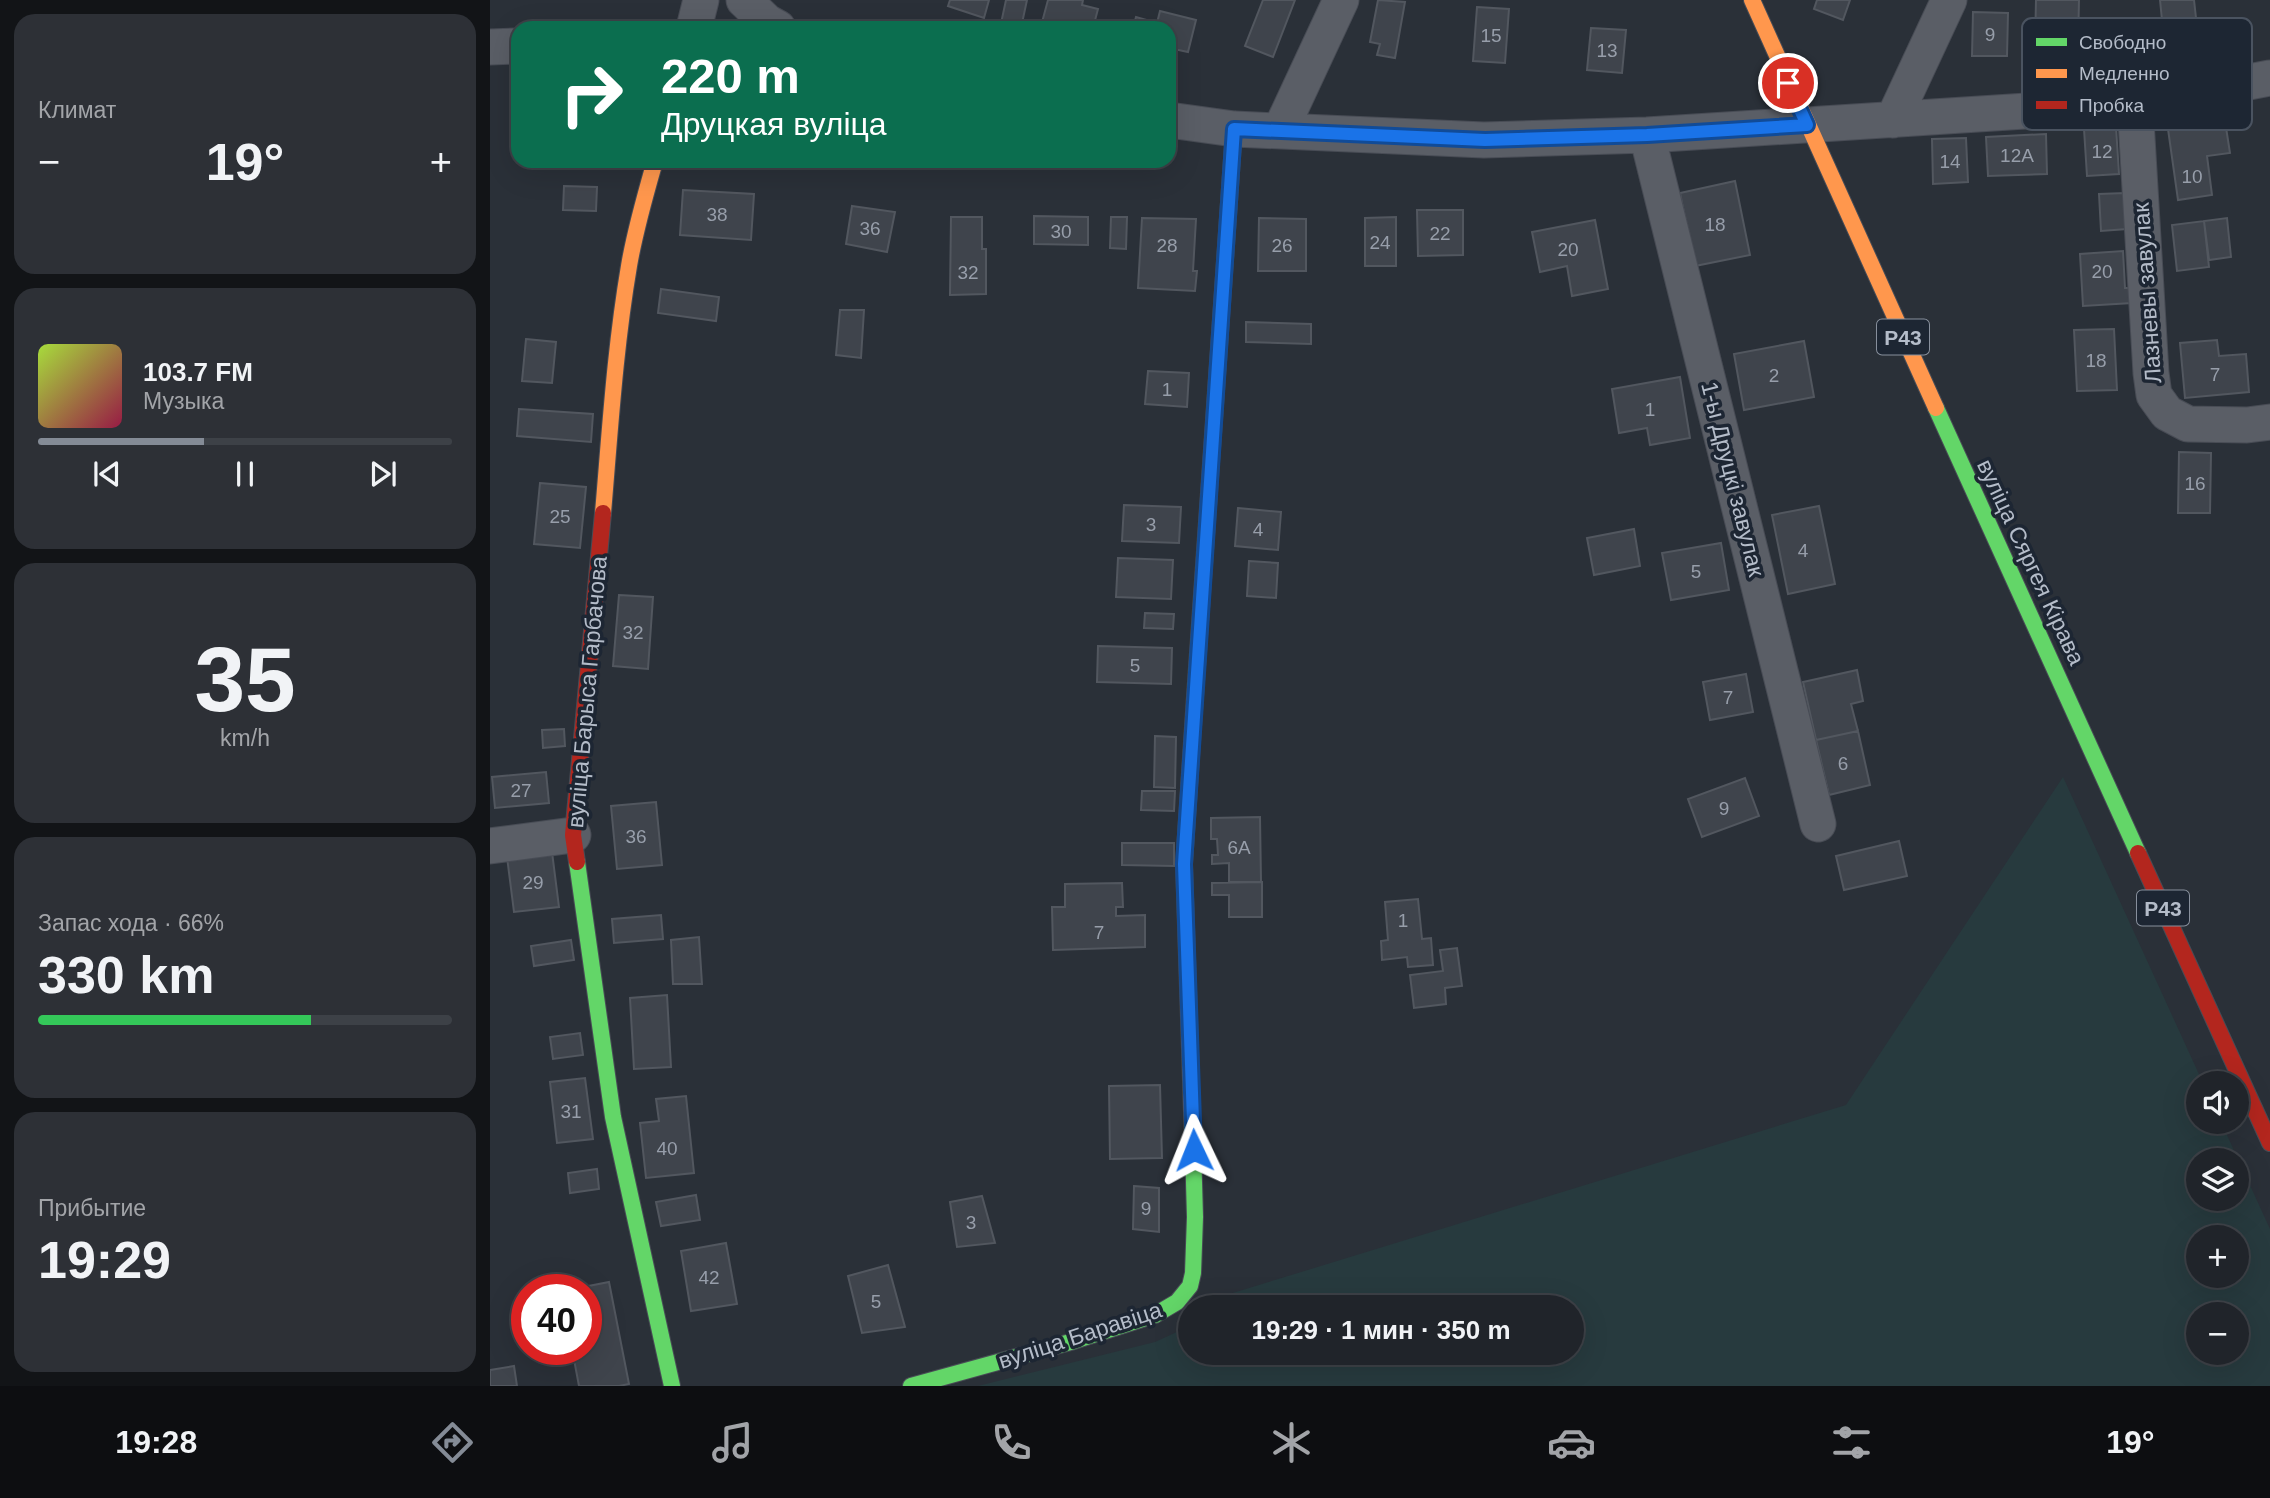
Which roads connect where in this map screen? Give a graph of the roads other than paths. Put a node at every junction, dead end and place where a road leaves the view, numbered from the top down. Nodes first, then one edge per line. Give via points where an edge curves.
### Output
1 (701, 0) edge
2 (1342, 0) edge
3 (1752, 0) edge
4 (1949, 0) edge
5 (696, 21) edge
6 (511, 46) edge
7 (490, 47) edge
8 (2270, 78) edge
9 (2252, 81) edge
10 (2022, 111) edge
11 (1893, 120) junction
12 (1176, 121) edge
13 (1807, 125) junction
14 (1234, 129) junction
15 (2137, 130) edge
16 (1280, 131) junction
17 (1647, 135) junction
18 (653, 168) edge
19 (2270, 422) edge
20 (1818, 824) dead end
21 (573, 835) junction
22 (490, 846) edge
23 (2270, 1143) edge
24 (672, 1386) edge
25 (911, 1386) edge

1 - 5 street
2 - 16 street
3 - 13 street, вуліца Сяргея Кірава / Р43
4 - 11 street
6 - 7 street
8 - 9 street
10 - 11 street
11 - 13 street
12 - 14 street
13 - 17 street
13 - 23 street, вуліца Сяргея Кірава / Р43
14 - 16 street
14 - 25 street, вуліца Баравіца via 1184,864 1195,1217 1190,1286 1177,1302 1155,1315
15 - 19 street, Лазневы завулак via 2154,395 2167,413 2188,424
16 - 17 street via 1485,140
17 - 20 street, 1-ы Друцкі завулак
18 - 21 street, вуліца Барыса Гарбачова via 629,266 615,379
21 - 22 street
21 - 24 street, вуліца Барыса Гарбачова via 613,1117

